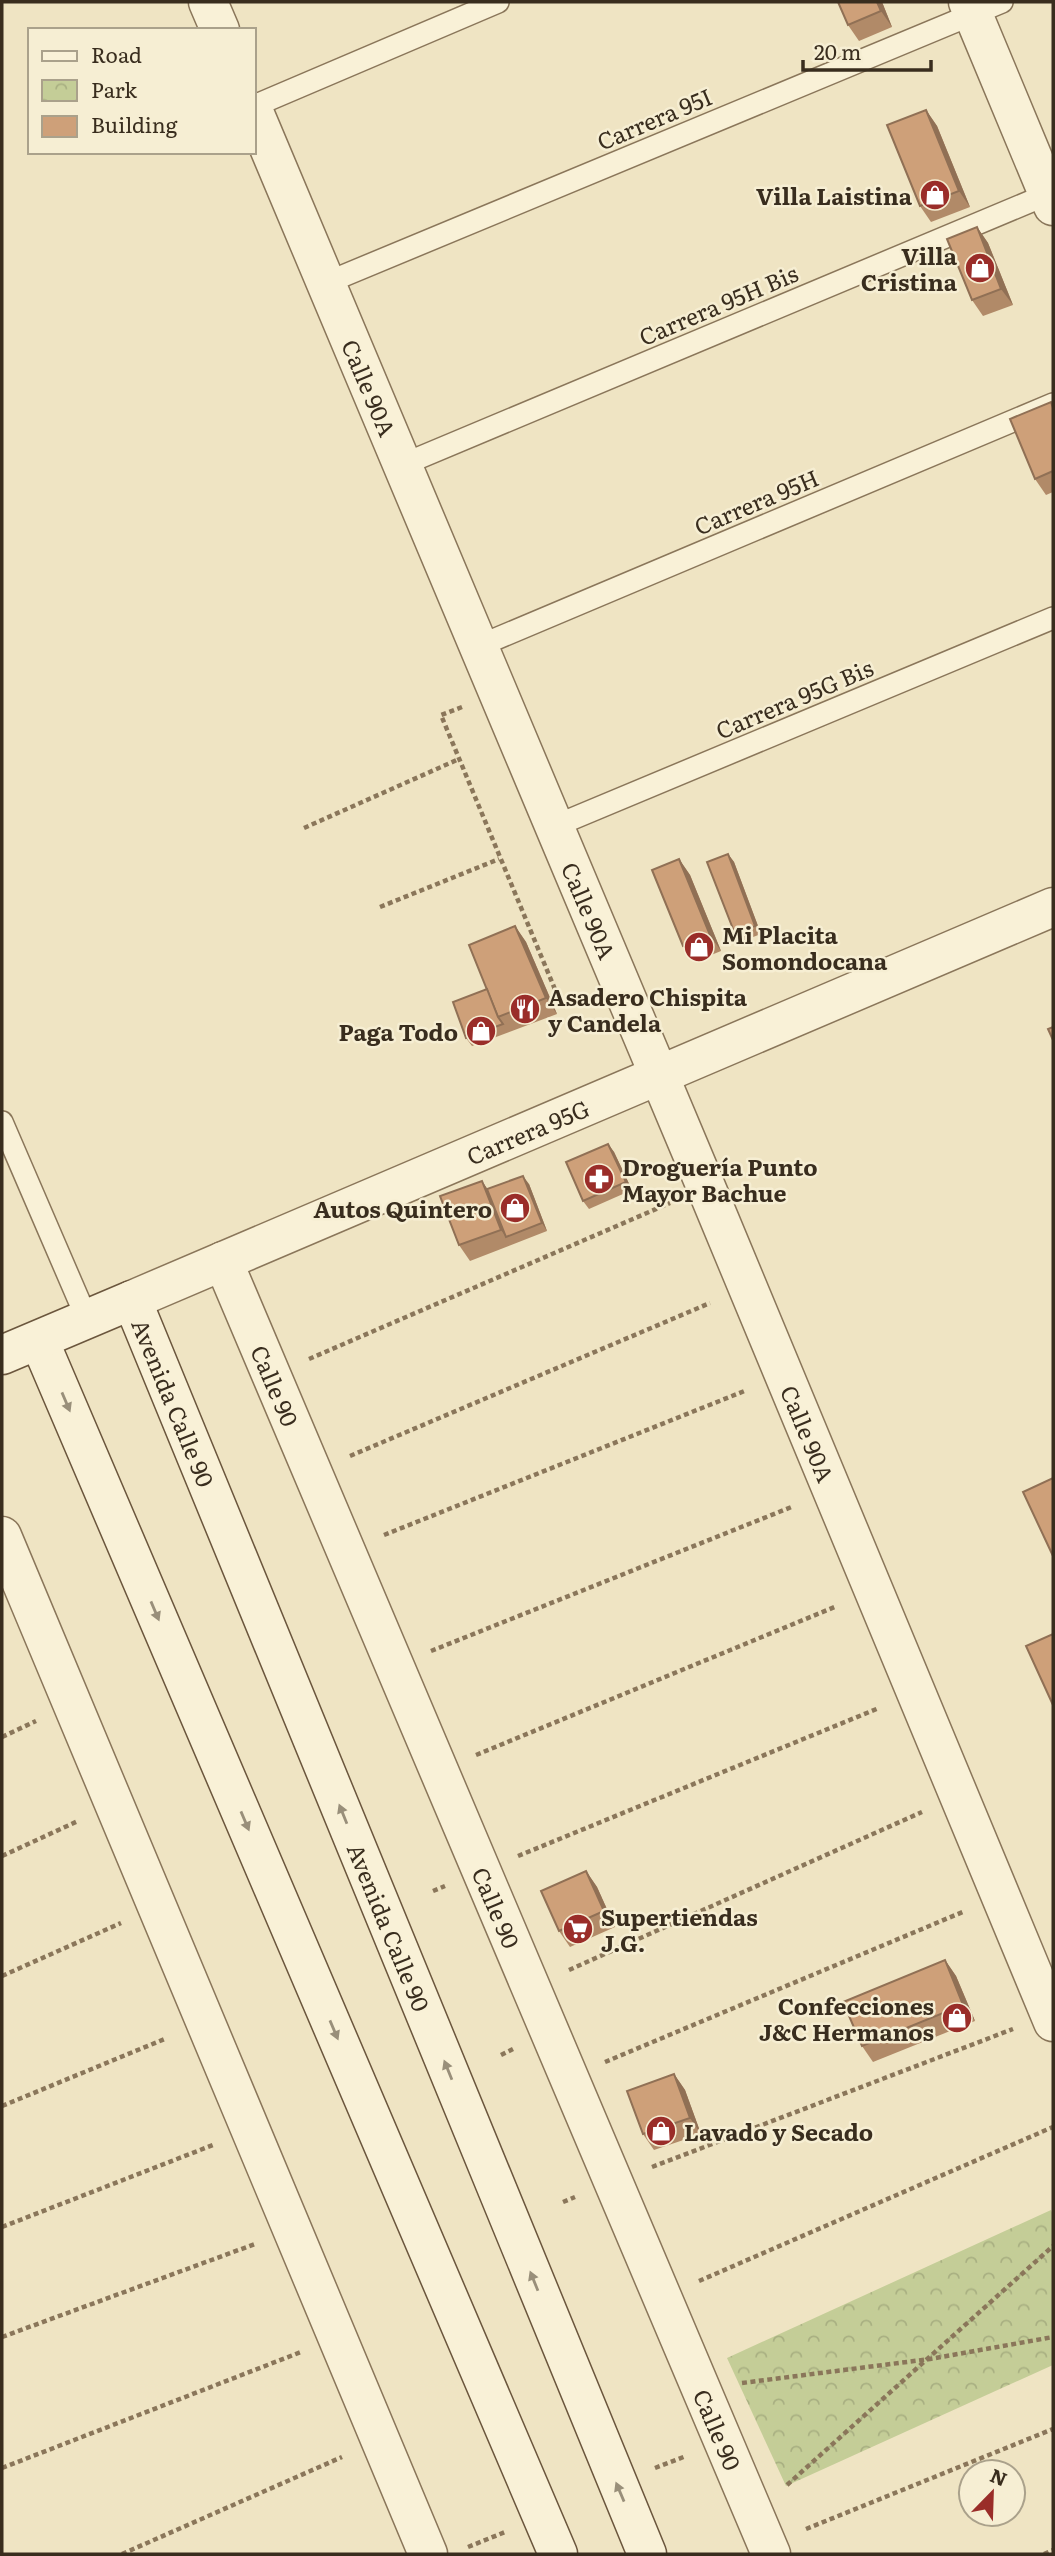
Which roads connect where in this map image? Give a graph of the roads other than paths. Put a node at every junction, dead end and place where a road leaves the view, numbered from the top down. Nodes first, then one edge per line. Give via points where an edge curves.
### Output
1 (208, 2) edge
2 (498, 2) edge
3 (981, 6) edge
4 (219, 28) edge
5 (256, 105) edge
6 (256, 116) edge
7 (1052, 198) edge
8 (326, 283) junction
9 (1053, 404) edge
10 (402, 465) junction
11 (1053, 618) edge
12 (479, 646) junction
13 (555, 826) junction
14 (1053, 907) edge
15 (659, 1076) junction
16 (2, 1122) edge
17 (223, 1261) junction
18 (132, 1300) junction
19 (87, 1319) junction
20 (39, 1340) junction
21 (2, 1355) edge
22 (2, 1536) edge
23 (1052, 2018) edge
24 (445, 2552) edge
25 (558, 2554) edge
26 (647, 2554) edge
27 (771, 2554) edge

1 - 4 street
2 - 5 lane
3 - 7 street
3 - 8 lane, Carrera 95I
6 - 8 street, Calle 90A
7 - 10 lane, Carrera 95H Bis
8 - 10 street, Calle 90A
9 - 12 lane, Carrera 95H
10 - 12 street, Calle 90A
11 - 13 lane, Carrera 95G Bis
12 - 13 street, Calle 90A
13 - 15 street, Calle 90A
14 - 15 street, Carrera 95G
15 - 17 street, Carrera 95G
15 - 23 street, Calle 90A
16 - 19 lane
17 - 18 street, Carrera 95G
17 - 27 street, Calle 90
18 - 19 street, Carrera 95G
26 -> 18 street, Avenida Calle 90
19 - 20 street, Carrera 95G
20 - 21 street, Carrera 95G
20 -> 25 street
22 - 24 street

